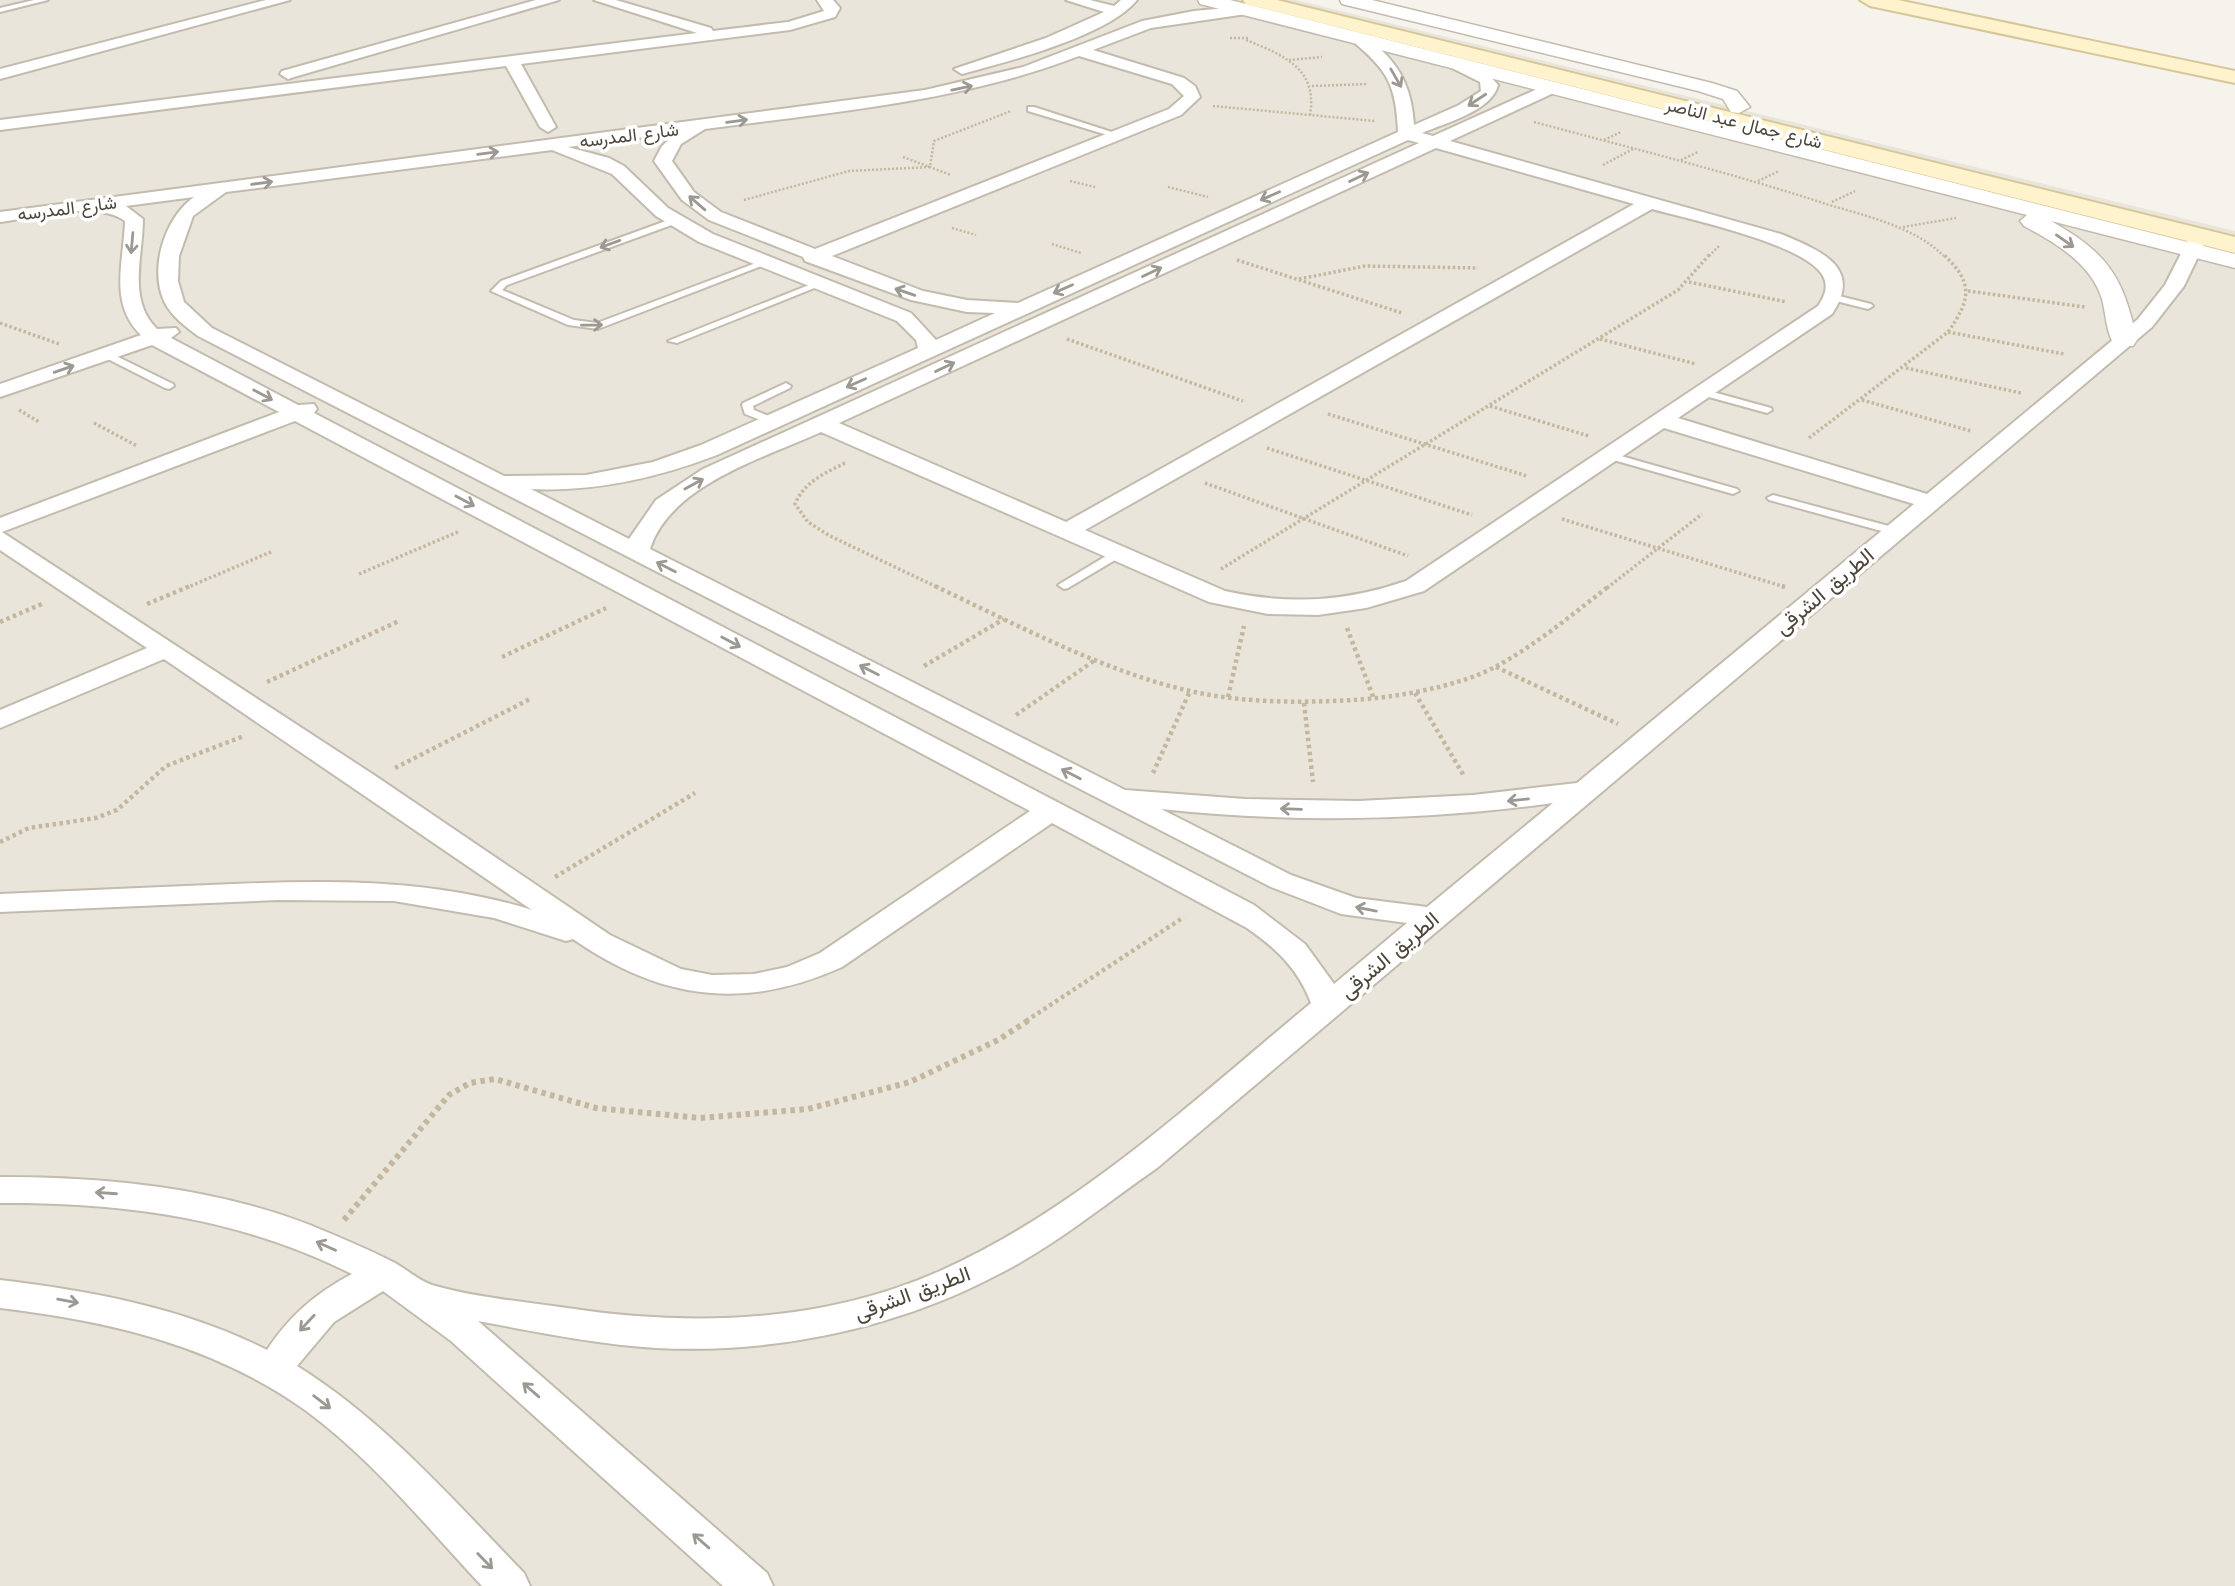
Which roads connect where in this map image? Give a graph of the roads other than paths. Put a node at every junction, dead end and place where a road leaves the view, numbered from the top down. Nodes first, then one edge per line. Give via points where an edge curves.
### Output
1 (8, 0) edge
2 (44, 0) edge
3 (248, 0) edge
4 (283, 0) edge
5 (549, 0) edge
6 (601, 0) edge
7 (824, 0) edge
8 (1073, 0) edge
9 (1208, 0) edge
10 (1306, 0) edge
11 (1349, 0) edge
12 (1870, 0) edge
13 (1924, 0) edge
14 (1123, 5) edge
15 (1251, 5) edge
16 (0, 9) edge
17 (717, 35) junction
18 (1058, 37) junction
19 (1356, 37) junction
20 (1086, 48) junction
21 (2129, 48) junction
22 (511, 61) junction
23 (1451, 62) junction
24 (0, 63) edge
25 (2235, 64) edge
26 (0, 74) edge
27 (933, 75) dead end
28 (2235, 77) edge
29 (910, 80) dead end
30 (1552, 88) junction
31 (195, 100) junction
32 (1739, 107) junction
33 (1031, 109) road end
34 (645, 115) junction
35 (0, 125) edge
36 (706, 125) junction
37 (1406, 129) junction
38 (655, 132) junction
39 (539, 134) junction
40 (1117, 135) junction
41 (1435, 142) junction
42 (1919, 158) junction
43 (221, 188) junction
44 (1984, 198) junction
45 (1651, 202) junction
46 (94, 205) junction
47 (0, 217) edge
48 (674, 221) junction
49 (2235, 227) edge
50 (2195, 243) junction
51 (2235, 245) edge
52 (812, 257) junction
53 (2235, 261) edge
54 (767, 262) junction
55 (822, 283) junction
56 (1830, 304) junction
57 (1868, 306) dead end
58 (1021, 308) junction
59 (193, 324) junction
60 (2120, 326) junction
61 (147, 331) junction
62 (673, 341) dead end
63 (929, 350) junction
64 (106, 354) junction
65 (0, 371) edge
66 (169, 386) dead end
67 (786, 386) dead end
68 (0, 391) edge
69 (1702, 392) junction
70 (335, 398) junction
71 (1767, 410) dead end
72 (296, 413) junction
73 (1661, 420) junction
74 (772, 421) junction
75 (822, 424) junction
76 (709, 450) junction
77 (1615, 451) junction
78 (737, 463) junction
79 (494, 479) junction
80 (1733, 492) dead end
81 (1773, 498) dead end
82 (1930, 502) junction
83 (0, 526) edge
84 (1896, 531) junction
85 (1065, 532) junction
86 (0, 539) edge
87 (637, 552) junction
88 (1116, 554) junction
89 (1064, 585) dead end
90 (166, 649) junction
91 (0, 720) edge
92 (1586, 790) junction
93 (1112, 795) junction
94 (1051, 811) junction
95 (0, 903) edge
96 (1434, 917) junction
97 (599, 942) junction
98 (1328, 1005) junction
99 (0, 1190) edge
100 (385, 1274) junction
101 (0, 1294) edge
102 (421, 1297) junction
103 (275, 1370) junction
104 (509, 1586) edge
105 (752, 1586) edge

1 - 16 lane
2 - 16 lane
3 - 24 street
4 - 26 street
5 - 31 street
6 - 17 street
7 - 17 street via 833,8 821,19
8 - 14 street
9 - 15 street
10 - 32 main road, شارع جمال عبد الناصر
11 - 32 street via 1705,86 1730,95
12 - 21 main road
13 - 21 main road
14 - 18 street
15 - 19 street
15 - 20 street, شارع المدرسه via 1169,19
15 - 42 main road, شارع جمال عبد الناصر
17 - 22 street
18 - 20 street
18 - 27 street via 978,65
19 - 23 street
19 -> 37 street via 1386,62 1400,82
36 -> 20 street, شارع المدرسه via 960,88
20 - 40 street via 1178,81 1192,97 1188,104
21 - 25 main road
21 - 28 main road
22 - 31 street
22 - 39 street
23 - 30 street
23 -> 37 street via 1486,79 1488,93 1465,108
29 - 34 street, شارع المدرسه
30 - 41 street
30 - 44 street
31 - 35 street
32 - 42 main road, شارع جمال عبد الناصر
33 - 40 lane
34 - 38 street
34 - 39 street, شارع المدرسه
36 - 38 street, شارع المدرسه
52 -> 36 street via 736,227 688,195 663,161 665,151
37 - 41 street
37 -> 58 street
38 - 39 street, شارع المدرسه
43 -> 39 street, شارع المدرسه
39 - 48 street via 618,170
40 - 52 street
41 - 45 street
75 -> 41 street
42 - 49 main road, شارع جمال عبد الناصر
42 - 50 main road, شارع جمال عبد الناصر
43 - 46 street, شارع المدرسه
43 - 59 street via 186,214 173,243 171,294
44 - 50 street
44 -> 60 street via 2043,226 2095,266 2110,287
45 - 56 street via 1799,248 1831,272 1837,286
45 - 85 street
46 - 47 street, شارع المدرسه
46 -> 61 street via 122,209 134,219 128,300
48 - 54 street
48 -> 54 lane via 504,283 496,291 572,323 598,326
50 - 51 main road, شارع جمال عبد الناصر
50 - 53 street
50 - 60 street, الطريق الشرقى via 2161,305
58 -> 52 street via 967,306 918,296
54 - 55 street
55 - 62 lane
55 - 63 street via 904,317 922,332
56 - 57 lane
56 - 69 street
58 - 63 street
59 - 61 street
59 - 70 street
60 - 82 street, الطريق الشرقى via 2099,361
61 - 64 street
61 - 65 street via 69,347
61 -> 72 street
63 -> 74 street
64 - 66 lane
68 -> 64 street
67 - 74 lane via 747,405 749,412
69 - 71 lane
69 - 73 street
70 - 72 street
70 - 79 street
72 - 83 street
72 -> 94 street
73 - 77 street
73 - 82 street
74 - 76 street
75 - 78 street
75 - 85 street
76 - 78 street via 719,461
76 - 79 street via 607,480 530,483
77 - 80 lane
77 - 88 street via 1415,586 1381,600 1294,610 1249,605 1192,587
87 -> 78 street via 651,517 667,502
79 - 87 street
81 - 84 lane
82 - 84 street, الطريق الشرقى
84 - 92 street, الطريق الشرقى
85 - 88 street
86 - 90 street
93 -> 87 street
88 - 89 lane
90 - 91 street
90 - 97 street
92 -> 93 street via 1480,804 1317,810
92 - 96 street, الطريق الشرقى
96 -> 93 street via 1379,912 1315,896
94 - 97 street via 831,960 795,976 754,984 712,985 673,978
94 - 98 street via 1268,927 1289,944 1321,984
95 - 97 street via 278,891 394,892 500,910
96 - 98 street, الطريق الشرقى
98 - 102 street, الطريق الشرقى via 1145,1158 987,1264 920,1295 845,1317 767,1331 688,1335 612,1328
100 -> 99 street via 324,1244 188,1203 115,1193
100 - 102 street
100 -> 103 street via 318,1311 293,1338
101 -> 103 street via 138,1315 209,1339
105 -> 102 street via 463,1328
103 -> 104 street via 357,1430

